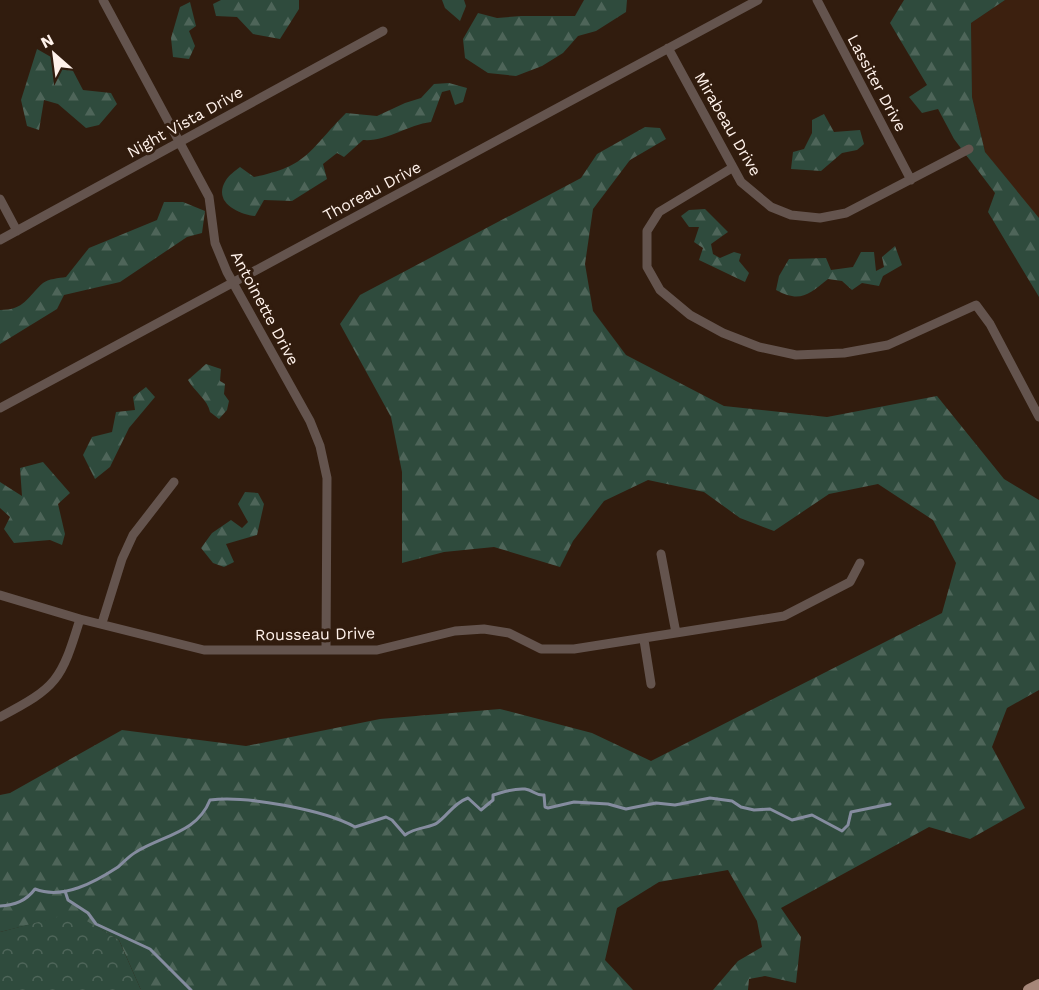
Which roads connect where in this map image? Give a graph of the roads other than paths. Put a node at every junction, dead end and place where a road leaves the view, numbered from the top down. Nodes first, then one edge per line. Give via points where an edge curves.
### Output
1 (103, 0) edge
2 (758, 0) edge
3 (817, 0) edge
4 (383, 31) dead end
5 (669, 48) junction
6 (179, 143) junction
7 (969, 149) dead end
8 (732, 168) junction
9 (911, 180) junction
10 (0, 199) edge
11 (17, 231) junction
12 (0, 240) edge
13 (232, 283) junction
14 (0, 408) edge
15 (1039, 417) edge
16 (174, 482) dead end
17 (661, 554) dead end
18 (860, 563) dead end
19 (0, 595) edge
20 (80, 619) junction
21 (102, 623) junction
22 (676, 633) junction
23 (644, 640) junction
24 (326, 649) junction
25 (651, 684) dead end
26 (0, 717) edge
27 (1039, 985) edge
28 (1029, 990) edge

1 - 6 street, Antoinette Drive
2 - 5 street, Thoreau Drive
3 - 9 street, Lassiter Drive
4 - 6 street, Night Vista Drive
5 - 8 street, Mirabeau Drive
5 - 13 street, Thoreau Drive
6 - 11 street, Night Vista Drive
6 - 13 street, Antoinette Drive via 209,197 215,243
7 - 9 street, Mirabeau Drive
8 - 9 street, Mirabeau Drive via 741,182 764,202 806,218 846,213
8 - 15 street via 659,212 647,231 647,267 660,290 690,315 759,347 796,356 888,345 976,305
10 - 11 street
11 - 12 street, Night Vista Drive
13 - 14 street, Thoreau Drive
13 - 24 street, Antoinette Drive via 310,421 320,446 327,478
16 - 21 street via 133,535
17 - 22 street
18 - 22 street, Rousseau Drive via 850,582 784,616
19 - 20 street, Rousseau Drive
20 - 21 street, Rousseau Drive
20 - 26 street via 69,656 56,680 39,697
21 - 24 street, Rousseau Drive via 204,650
22 - 23 street, Rousseau Drive
23 - 24 street, Rousseau Drive via 541,649 509,633 484,629 455,631 378,650
23 - 25 street
27 - 28 main road

